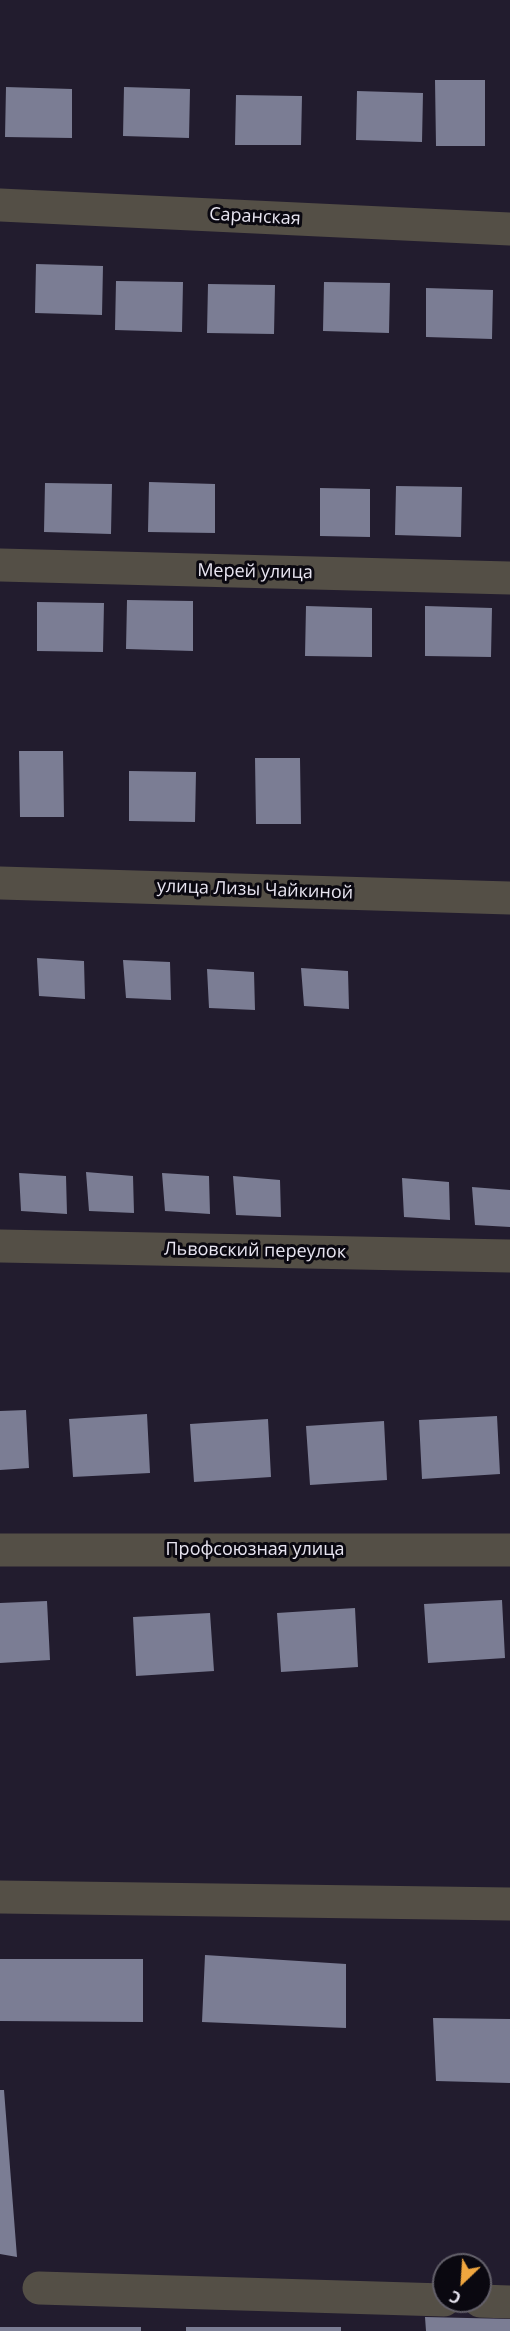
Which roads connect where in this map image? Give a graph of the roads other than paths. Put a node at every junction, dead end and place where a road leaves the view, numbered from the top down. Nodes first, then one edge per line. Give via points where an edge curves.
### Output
1 (0, 205) edge
2 (510, 229) edge
3 (0, 565) edge
4 (510, 578) edge
5 (0, 883) edge
6 (510, 898) edge
7 (0, 1246) edge
8 (510, 1256) edge
9 (0, 1550) edge
10 (510, 1550) edge
11 (0, 1897) edge
12 (510, 1904) edge
13 (39, 2288) dead end
14 (432, 2300) edge
15 (492, 2301) edge
16 (510, 2302) edge

1 - 2 street, Саранская
3 - 4 street, Мерей улица
5 - 6 street, улица Лизы Чайкиной
7 - 8 street, Львовский переулок
9 - 10 street, Профсоюзная улица
11 - 12 street
13 - 14 street
15 - 16 street

